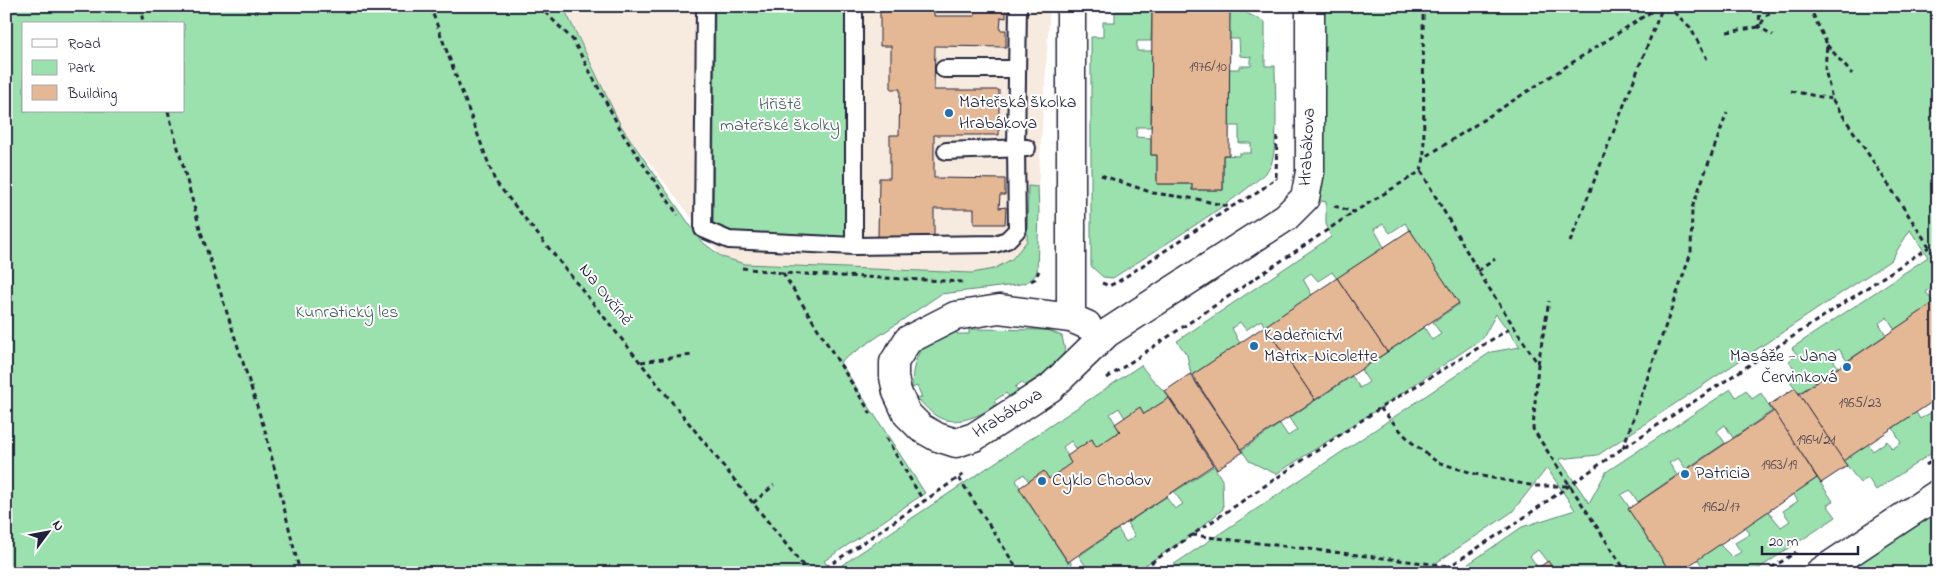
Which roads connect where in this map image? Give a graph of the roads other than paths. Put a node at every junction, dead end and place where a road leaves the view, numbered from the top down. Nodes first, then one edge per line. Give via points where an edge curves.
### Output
1 (705, 6) edge
2 (854, 6) edge
3 (1018, 6) edge
4 (1071, 6) edge
5 (1310, 6) edge
6 (944, 69) dead end
7 (1017, 69) junction
8 (1021, 148) junction
9 (946, 151) dead end
10 (854, 246) junction
11 (1071, 318) junction
12 (1107, 333) junction
13 (1938, 494) edge
14 (1819, 573) edge

1 - 10 lane via 703,229 729,240
2 - 10 lane
3 - 7 lane
4 - 11 street
5 - 12 street, Hrabákova via 1310,172 1305,198 1286,217
6 - 7 lane
7 - 8 lane
8 - 9 lane
8 - 10 lane via 1017,230 1007,240 994,244
11 - 12 street, Hrabákova
11 - 12 street, Hrabákova via 999,309 955,316 908,340 894,362 897,392 907,414 936,437 956,443 974,437 1050,388
13 - 14 street

